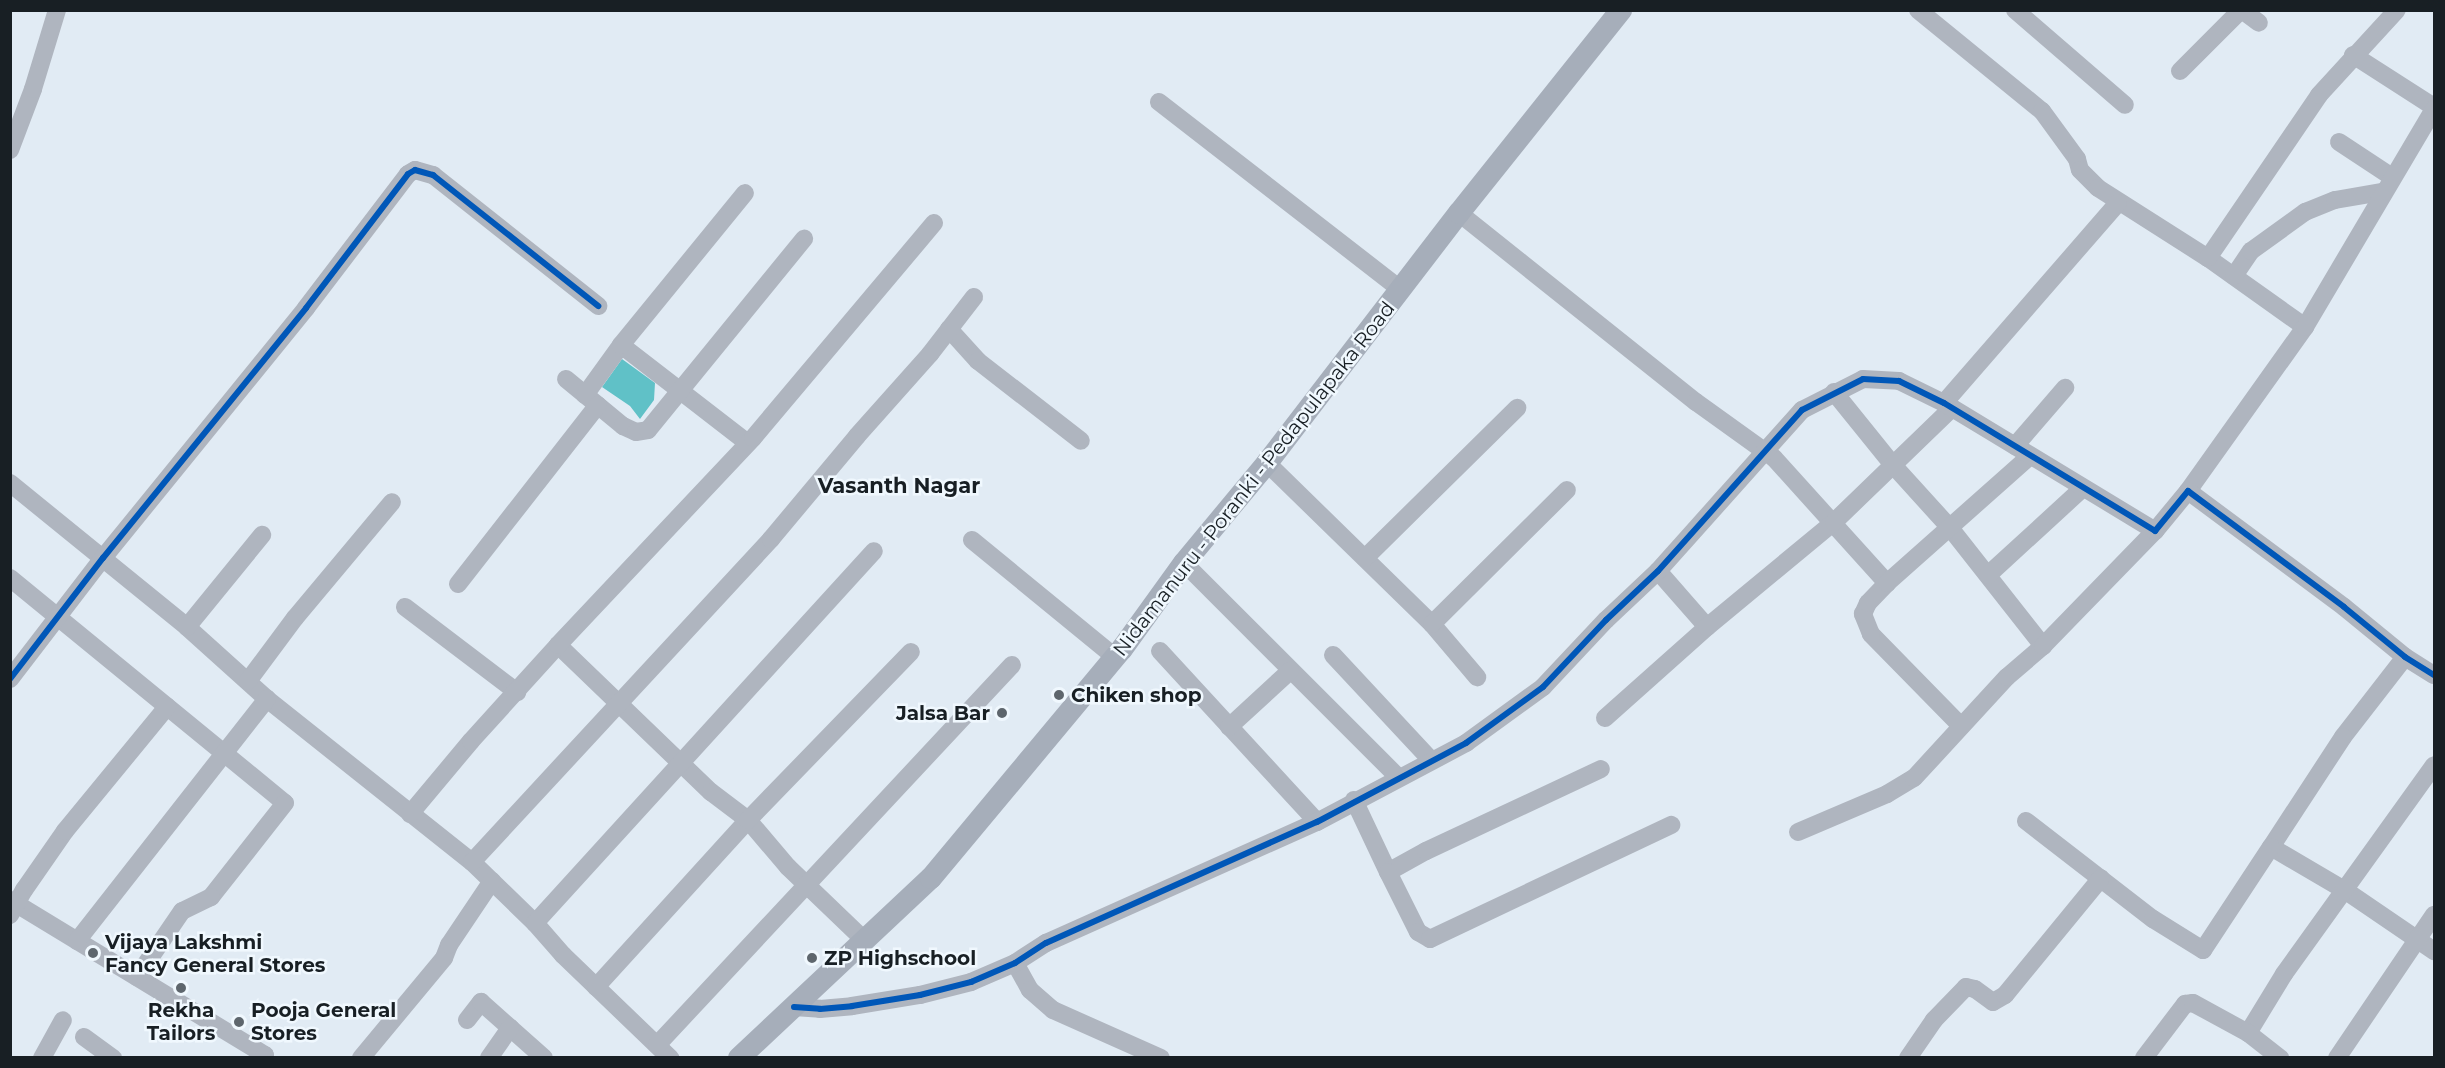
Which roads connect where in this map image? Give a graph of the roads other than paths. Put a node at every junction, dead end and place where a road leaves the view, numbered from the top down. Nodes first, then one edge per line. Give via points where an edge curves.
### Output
1 (57, 10) edge
2 (1621, 10) edge
3 (1918, 10) edge
4 (2015, 10) edge
5 (2242, 10) edge
6 (2397, 10) edge
7 (2259, 23) dead end
8 (2354, 55) junction
9 (2180, 71) dead end
10 (1159, 102) dead end
11 (2125, 105) dead end
12 (2434, 108) edge
13 (2339, 142) dead end
14 (10, 150) edge
15 (2387, 185) junction
16 (745, 193) dead end
17 (2118, 203) junction
18 (1459, 213) junction
19 (934, 223) dead end
20 (804, 239) dead end
21 (2208, 258) junction
22 (2234, 276) junction
23 (1401, 290) junction
24 (974, 297) dead end
25 (598, 306) dead end
26 (2305, 327) junction
27 (949, 329) junction
28 (621, 345) junction
29 (566, 379) dead end
30 (2065, 388) dead end
31 (680, 391) junction
32 (1834, 392) junction
33 (591, 400) junction
34 (1948, 406) junction
35 (1517, 408) dead end
36 (1080, 441) dead end
37 (748, 443) junction
38 (1764, 450) junction
39 (2023, 451) junction
40 (1267, 463) junction
41 (1893, 465) junction
42 (10, 483) edge
43 (2082, 489) junction
44 (1567, 490) dead end
45 (2188, 491) junction
46 (392, 502) dead end
47 (1834, 522) junction
48 (1951, 529) junction
49 (2155, 531) junction
50 (262, 535) dead end
51 (972, 540) dead end
52 (874, 551) dead end
53 (103, 558) junction
54 (1365, 558) junction
55 (1184, 563) junction
56 (1658, 571) junction
57 (1988, 575) junction
58 (10, 578) edge
59 (1887, 583) junction
60 (458, 584) dead end
61 (405, 607) dead end
62 (59, 617) junction
63 (1432, 624) junction
64 (187, 627) junction
65 (1707, 627) junction
66 (558, 645) junction
67 (2043, 646) junction
68 (1160, 651) dead end
69 (911, 652) dead end
70 (1333, 655) dead end
71 (1115, 657) junction
72 (2405, 657) junction
73 (1012, 665) dead end
74 (1290, 670) junction
75 (2434, 675) edge
76 (1478, 677) dead end
77 (10, 679) edge
78 (248, 681) junction
79 (517, 692) junction
80 (267, 699) junction
81 (620, 705) junction
82 (167, 707) junction
83 (1605, 718) dead end
84 (1961, 726) junction
85 (1229, 727) junction
86 (225, 754) junction
87 (1431, 760) junction
88 (680, 763) junction
89 (2434, 765) edge
90 (1601, 769) dead end
91 (1398, 777) junction
92 (1354, 800) junction
93 (410, 814) junction
94 (748, 820) junction
95 (2026, 821) dead end
96 (1317, 822) junction
97 (1671, 825) dead end
98 (1798, 832) dead end
99 (2271, 847) junction
100 (472, 862) junction
101 (1388, 872) junction
102 (2101, 878) junction
103 (492, 881) junction
104 (807, 885) junction
105 (2346, 891) junction
106 (12, 906) edge
107 (2434, 915) edge
108 (535, 923) junction
109 (2418, 938) junction
110 (863, 939) junction
111 (77, 941) junction
112 (2434, 951) edge
113 (1015, 963) junction
114 (137, 977) junction
115 (596, 987) junction
116 (794, 1007) junction
117 (63, 1020) dead end
118 (467, 1020) dead end
119 (510, 1028) junction
120 (2248, 1033) junction
121 (84, 1036) dead end
122 (663, 1051) edge
123 (42, 1058) edge
124 (113, 1058) edge
125 (263, 1058) edge
126 (361, 1058) edge
127 (489, 1058) edge
128 (544, 1058) edge
129 (739, 1058) edge
130 (1161, 1058) edge
131 (1908, 1058) edge
132 (2144, 1058) edge
133 (2280, 1058) edge
134 (2337, 1058) edge

1 - 14 street
2 - 18 main road, Nidamanuru - Poranki - Pedapulapaka Road
3 - 17 street via 2042,111 2077,159 2080,170
4 - 11 street
5 - 7 street
5 - 9 street
6 - 8 street
8 - 12 street
8 - 21 street via 2319,95
10 - 23 street
12 - 15 street
13 - 15 street
15 - 22 street via 2305,212 2251,251
15 - 26 street
16 - 28 street
17 - 21 street
17 - 34 street
18 - 23 main road, Nidamanuru - Poranki - Pedapulapaka Road
18 - 38 street via 1696,402
19 - 37 street
20 - 31 street
21 - 22 street
22 - 26 street
23 - 40 main road, Nidamanuru - Poranki - Pedapulapaka Road
24 - 27 street
25 - 53 street via 433,175 415,170 398,186 306,308
26 - 45 street
27 - 36 street via 978,361
27 - 81 street via 771,540
28 - 31 street
28 - 33 street
29 - 33 street
30 - 39 street
31 - 33 street via 648,430 641,432 623,426
31 - 37 street
32 - 34 street via 1876,377 1899,381
32 - 38 street via 1802,410
32 - 41 street
33 - 60 street
34 - 39 street
34 - 41 street
35 - 54 street
37 - 66 street
38 - 47 street
38 - 56 street
39 - 43 street
39 - 48 street
40 - 54 street
40 - 55 main road, Nidamanuru - Poranki - Pedapulapaka Road
41 - 47 street
41 - 48 street
42 - 53 street
43 - 49 street
43 - 57 street
44 - 63 street
45 - 49 street
45 - 72 street
46 - 78 street
47 - 59 street
47 - 65 street
48 - 57 street
48 - 59 street
49 - 67 street
50 - 64 street
51 - 71 street
52 - 88 street
53 - 62 street
53 - 64 street
54 - 63 street
55 - 71 main road, Nidamanuru - Poranki - Pedapulapaka Road
55 - 74 street
56 - 65 street
56 - 87 street via 1543,687 1483,732
57 - 67 street
58 - 62 street
59 - 84 street via 1863,614 1871,634
61 - 79 street
62 - 77 street
62 - 82 street
63 - 76 street
64 - 78 street
65 - 83 street
66 - 79 street
66 - 81 street
67 - 84 street
68 - 85 street
69 - 94 street
70 - 87 street
71 - 110 main road, Nidamanuru - Poranki - Pedapulapaka Road via 931,878
72 - 75 street
72 - 99 street via 2343,737
73 - 104 street
74 - 85 street
74 - 91 street
78 - 80 street
79 - 93 street
80 - 86 street
80 - 93 street
81 - 88 street
81 - 100 street
82 - 86 street
82 - 106 street via 65,831
84 - 98 street via 1914,778 1887,794
85 - 96 street
86 - 111 street
86 - 114 street via 285,803 211,897 182,911
87 - 91 street
88 - 94 street
88 - 108 street
89 - 105 street
90 - 101 street
91 - 92 street
92 - 96 street
92 - 101 street
93 - 100 street
94 - 104 street
94 - 115 street
95 - 102 street
96 - 113 street via 1046,943
97 - 101 street via 1430,939 1418,932
99 - 102 street via 2203,950 2153,920
99 - 105 street
100 - 103 street
102 - 131 street via 2005,995 1993,1002 1966,987 1934,1020
103 - 108 street
103 - 126 street via 448,945 444,958
104 - 110 street
104 - 122 street
105 - 109 street
105 - 120 street via 2284,974
106 - 111 street
107 - 109 street
108 - 115 street
109 - 112 street
109 - 134 street
110 - 116 main road, Nidamanuru - Poranki - Pedapulapaka Road
111 - 114 street
113 - 116 street via 971,982 920,995 852,1006
113 - 130 street via 1030,990 1053,1010
114 - 125 street via 265,1054
115 - 122 street
116 - 129 main road, Nidamanuru - Poranki - Pedapulapaka Road
117 - 123 street
118 - 119 street via 481,1002
119 - 127 street
119 - 128 street
120 - 132 street via 2193,1003 2185,1004
120 - 133 street
121 - 124 street

